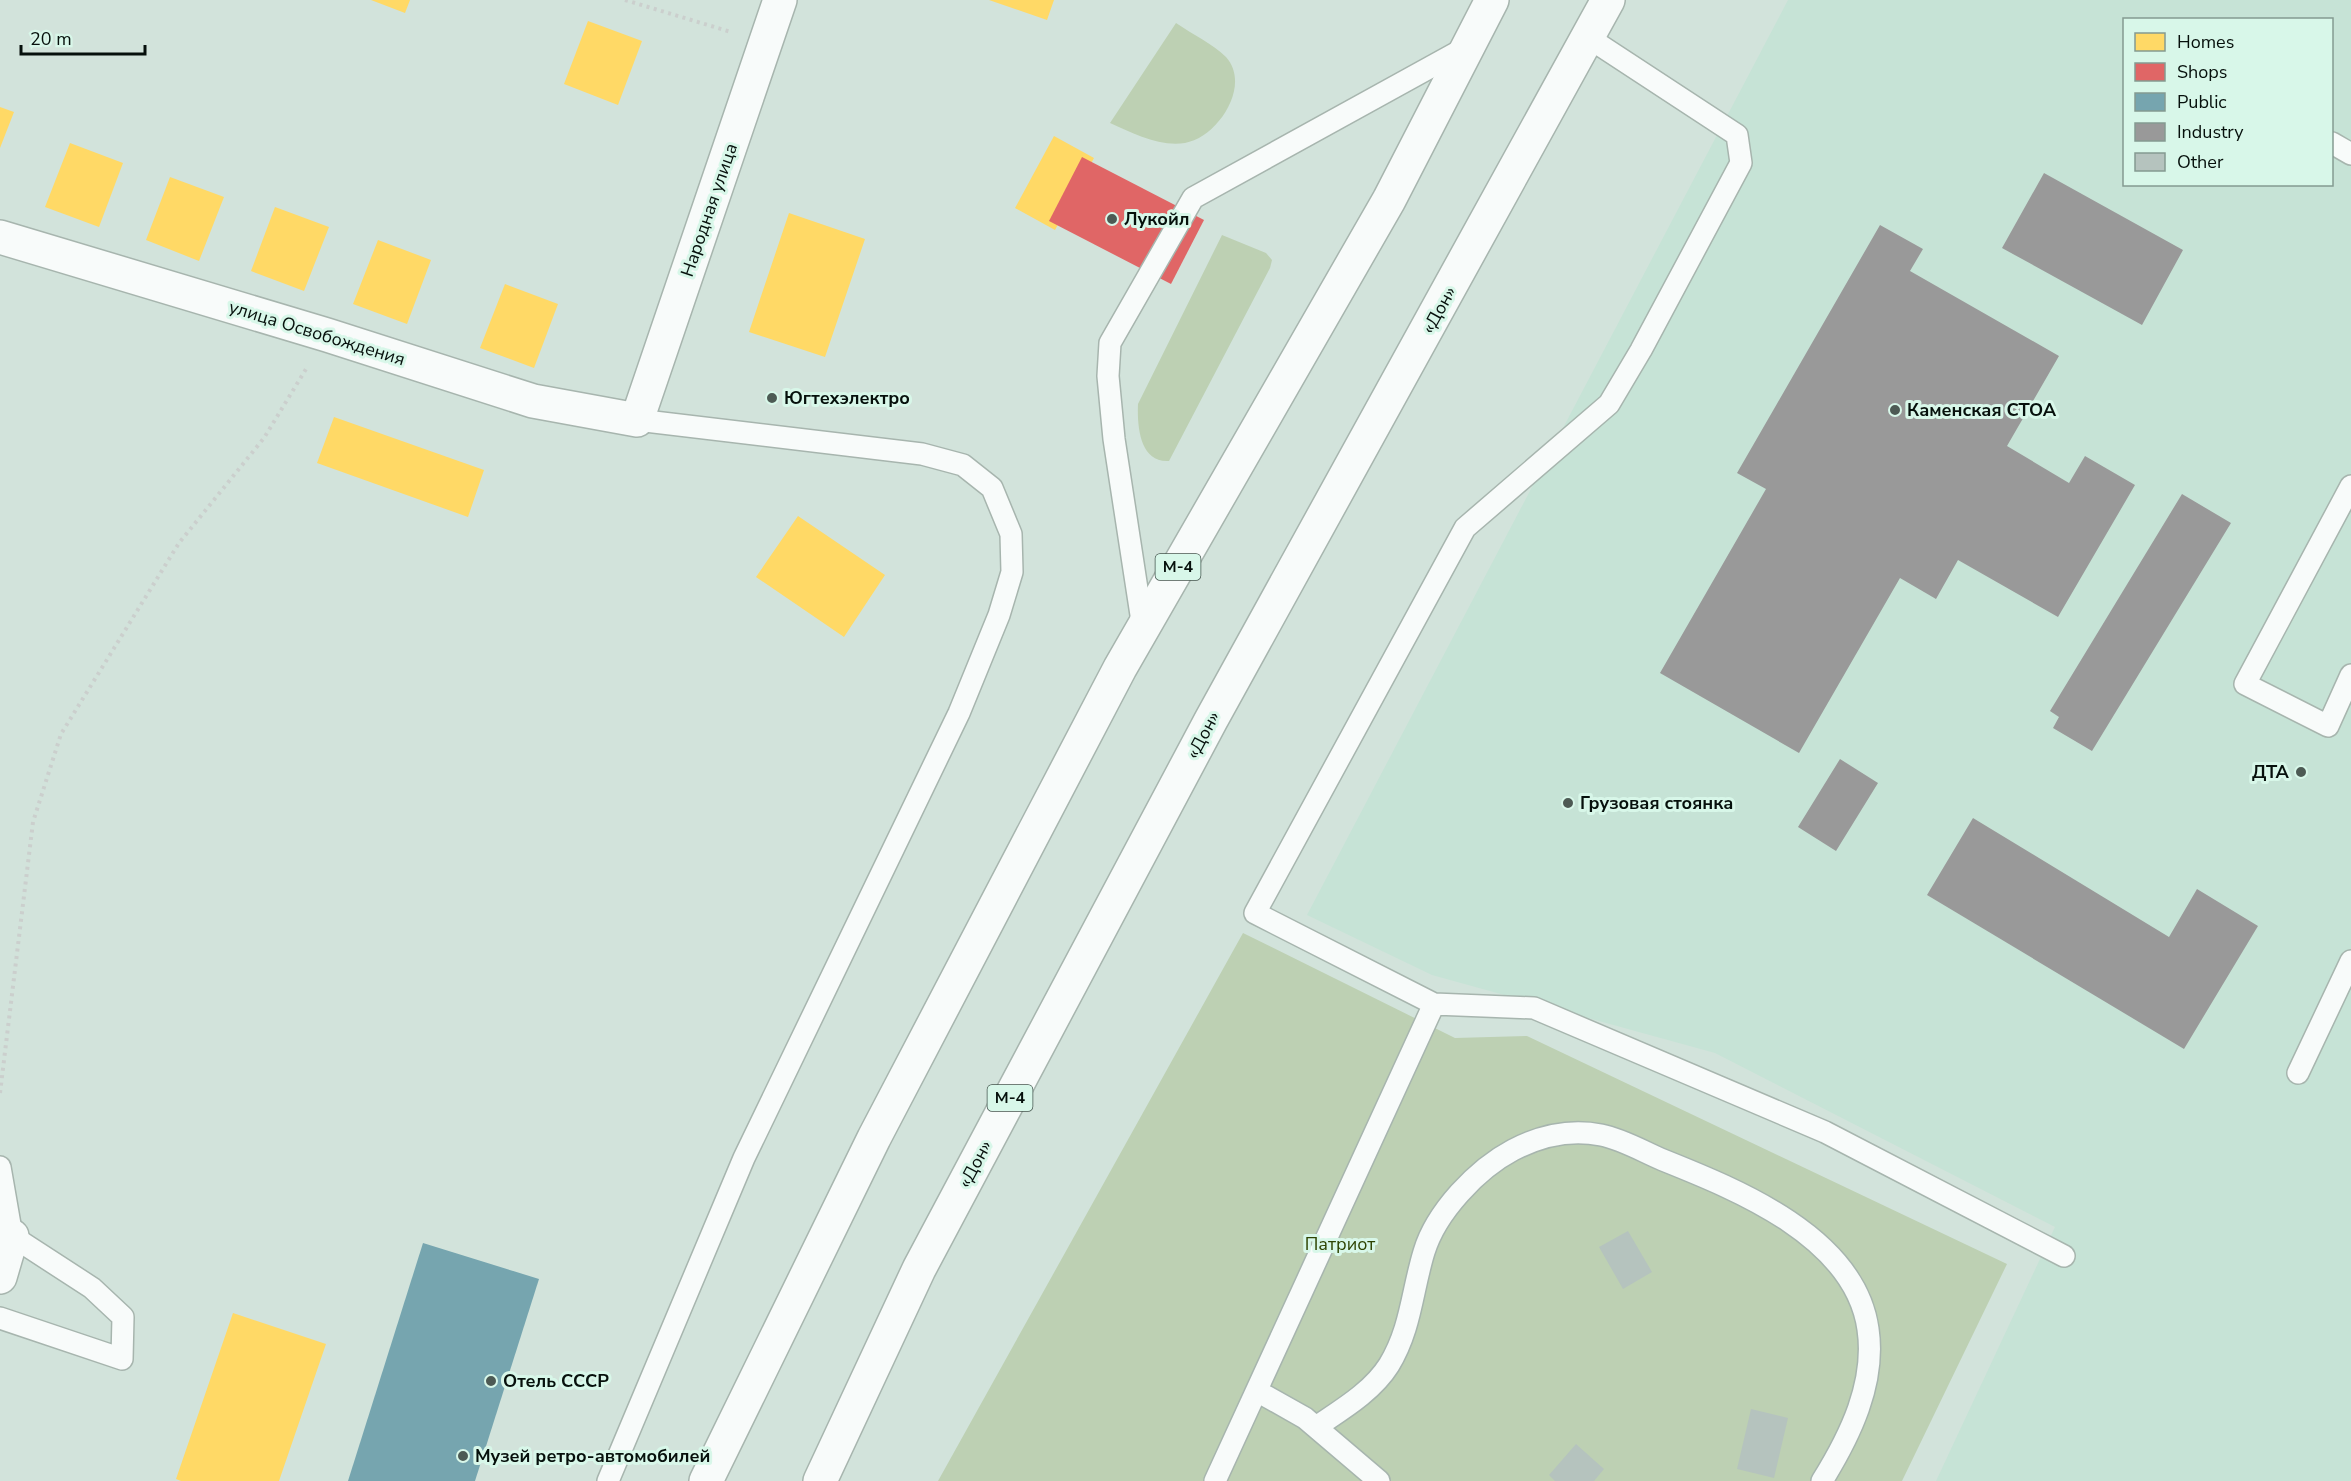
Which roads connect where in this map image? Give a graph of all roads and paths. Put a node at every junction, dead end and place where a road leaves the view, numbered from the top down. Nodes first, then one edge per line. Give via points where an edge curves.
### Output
1 (625, 0) edge
2 (780, 0) edge
3 (1492, 0) edge
4 (1608, 0) edge
5 (1589, 38) junction
6 (766, 42) junction
7 (1468, 47) junction
8 (2333, 144) edge
9 (2351, 154) edge
10 (0, 237) edge
11 (327, 335) junction
12 (637, 420) junction
13 (2351, 486) edge
14 (1143, 628) junction
15 (2351, 675) edge
16 (2351, 961) edge
17 (1434, 1004) junction
18 (2298, 1073) dead end
19 (0, 1092) edge
20 (0, 1167) edge
21 (12, 1236) junction
22 (2064, 1256) dead end
23 (0, 1277) edge
24 (0, 1283) edge
25 (0, 1318) edge
26 (1257, 1391) junction
27 (1316, 1427) junction
28 (608, 1481) edge
29 (706, 1481) edge
30 (820, 1481) edge
31 (1215, 1481) edge
32 (1379, 1481) edge
33 (1822, 1481) edge

1 - 6 path
2 - 6 main road, Народная улица
3 - 7 main road, М-4
4 - 5 main road, «Дон» / М-4
5 - 17 lane via 1737,135 1741,163 1609,404 1465,528 1255,913
5 - 30 main road, «Дон» / М-4 via 1211,720 919,1269
6 - 12 main road, Народная улица
7 - 14 main road, М-4 via 1389,200
7 - 14 lane via 1193,198 1110,343 1108,376 1114,439
8 - 9 lane
10 - 11 main road, улица Освобождения
11 - 12 main road, улица Освобождения via 533,401
11 - 19 path via 264,438 179,543 61,734 33,822
12 - 28 lane via 922,454 963,465 992,488 1011,534 1012,572 959,713 744,1158
13 - 15 lane via 2245,684 2328,726
14 - 29 main road, М-4 via 874,1138
16 - 18 lane
17 - 22 lane via 1534,1008 1825,1132
17 - 26 lane
20 - 21 lane
21 - 23 main road
21 - 24 lane
21 - 25 lane via 92,1288 123,1317 122,1359
26 - 27 lane
26 - 31 lane
27 - 32 lane
27 - 33 lane via 1348,1406 1388,1367 1402,1339 1431,1234 1439,1216 1466,1187 1512,1150 1538,1139 1566,1133 1602,1135 1704,1176 1804,1231 1834,1259 1856,1293 1868,1328 1869,1367 1859,1409

